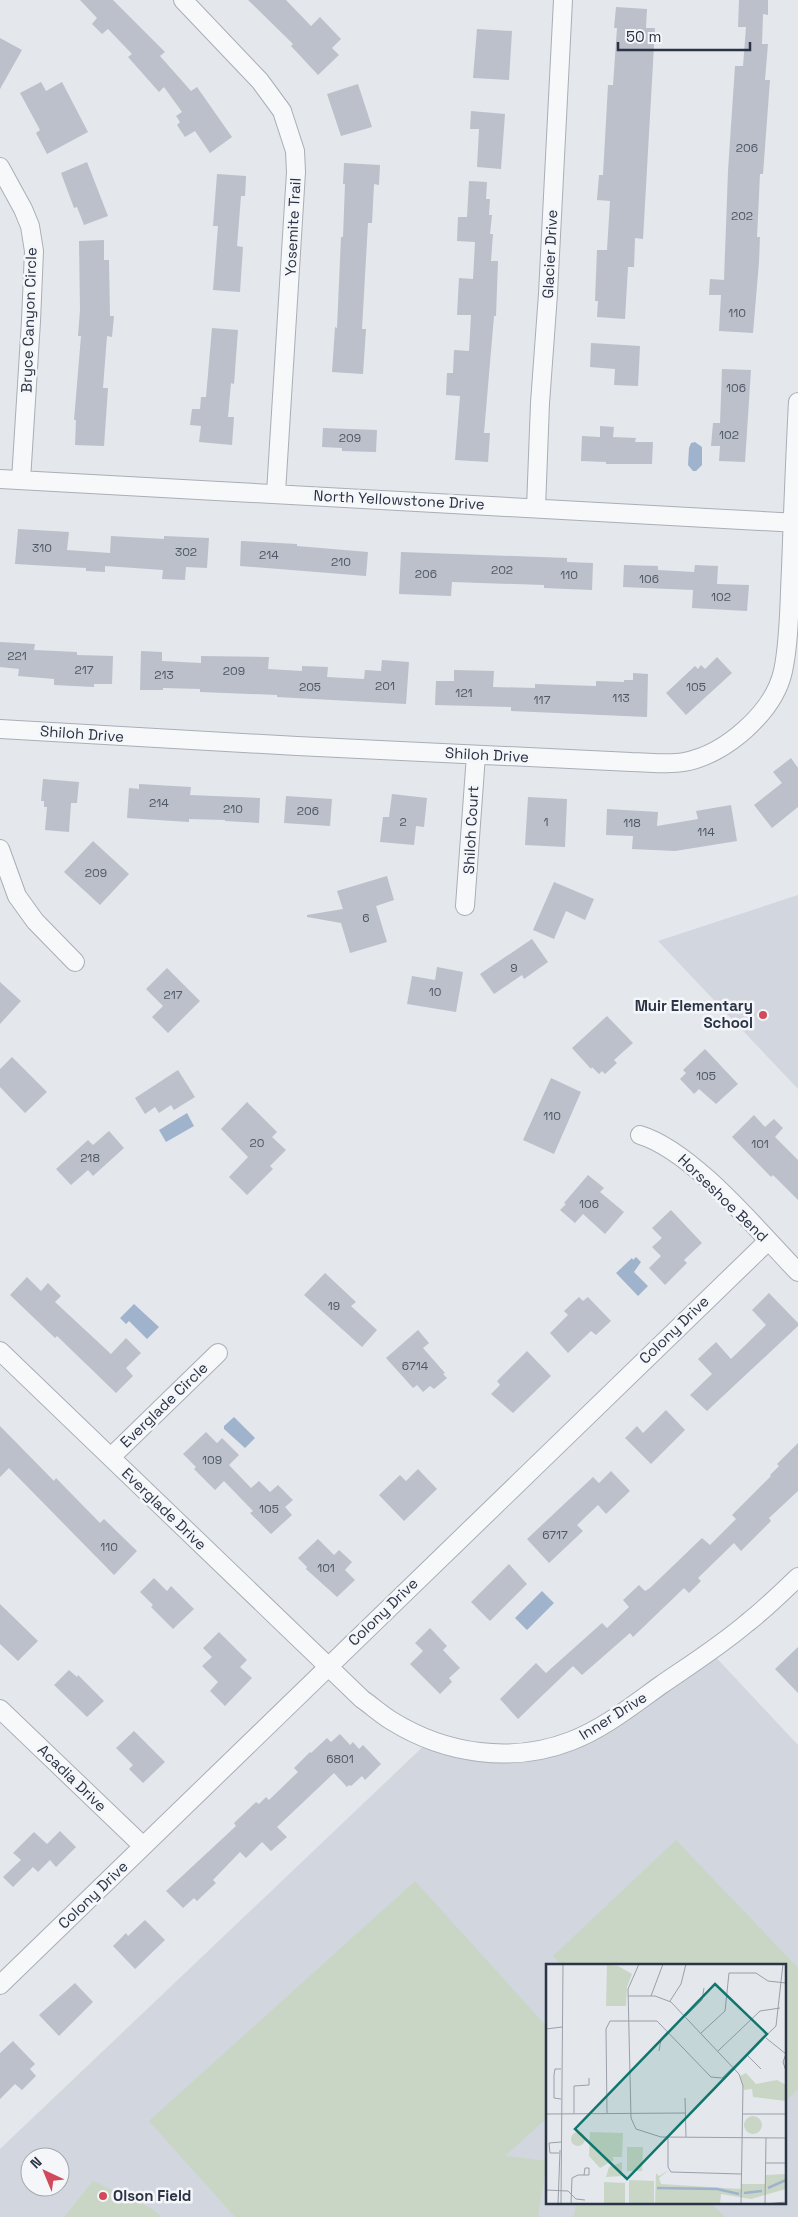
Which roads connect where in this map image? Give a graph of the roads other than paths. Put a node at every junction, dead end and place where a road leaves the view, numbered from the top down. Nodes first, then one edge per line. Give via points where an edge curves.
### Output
1 (183, 0) edge
2 (563, 0) edge
3 (0, 167) edge
4 (798, 402) edge
5 (0, 478) edge
6 (21, 480) junction
7 (276, 494) junction
8 (536, 508) junction
9 (796, 522) edge
10 (0, 729) edge
11 (476, 755) junction
12 (0, 849) edge
13 (465, 906) dead end
14 (75, 962) dead end
15 (640, 1135) dead end
16 (768, 1241) junction
17 (798, 1272) edge
18 (0, 1351) edge
19 (218, 1353) dead end
20 (111, 1457) junction
21 (798, 1578) edge
22 (328, 1666) junction
23 (0, 1709) edge
24 (143, 1846) junction
25 (0, 1984) edge

1 - 7 street, Yosemite Trail via 260,81 282,111 295,151
2 - 8 street, Glacier Drive
3 - 6 street, Bryce Canyon Circle via 30,226 34,251
4 - 9 street, Shiloh Drive
5 - 6 street, North Yellowstone Drive
6 - 7 street, North Yellowstone Drive
7 - 8 street, North Yellowstone Drive
8 - 9 street, North Yellowstone Drive
9 - 11 street, Shiloh Drive via 783,671 777,687 757,717 722,748 683,762
10 - 11 street, Shiloh Drive
11 - 13 street, Shiloh Court
12 - 14 street via 17,896 35,921
15 - 16 street, Horseshoe Bend via 675,1152
16 - 17 street, Horseshoe Bend
16 - 22 street, Colony Drive
18 - 20 street, Everglade Drive
19 - 20 street, Everglade Circle
20 - 22 street, Everglade Drive
21 - 22 street, Inner Drive via 743,1627 636,1703 596,1729 548,1748 490,1754 456,1749 430,1740 392,1721
22 - 24 street, Colony Drive
23 - 24 street, Acadia Drive
24 - 25 street, Colony Drive

